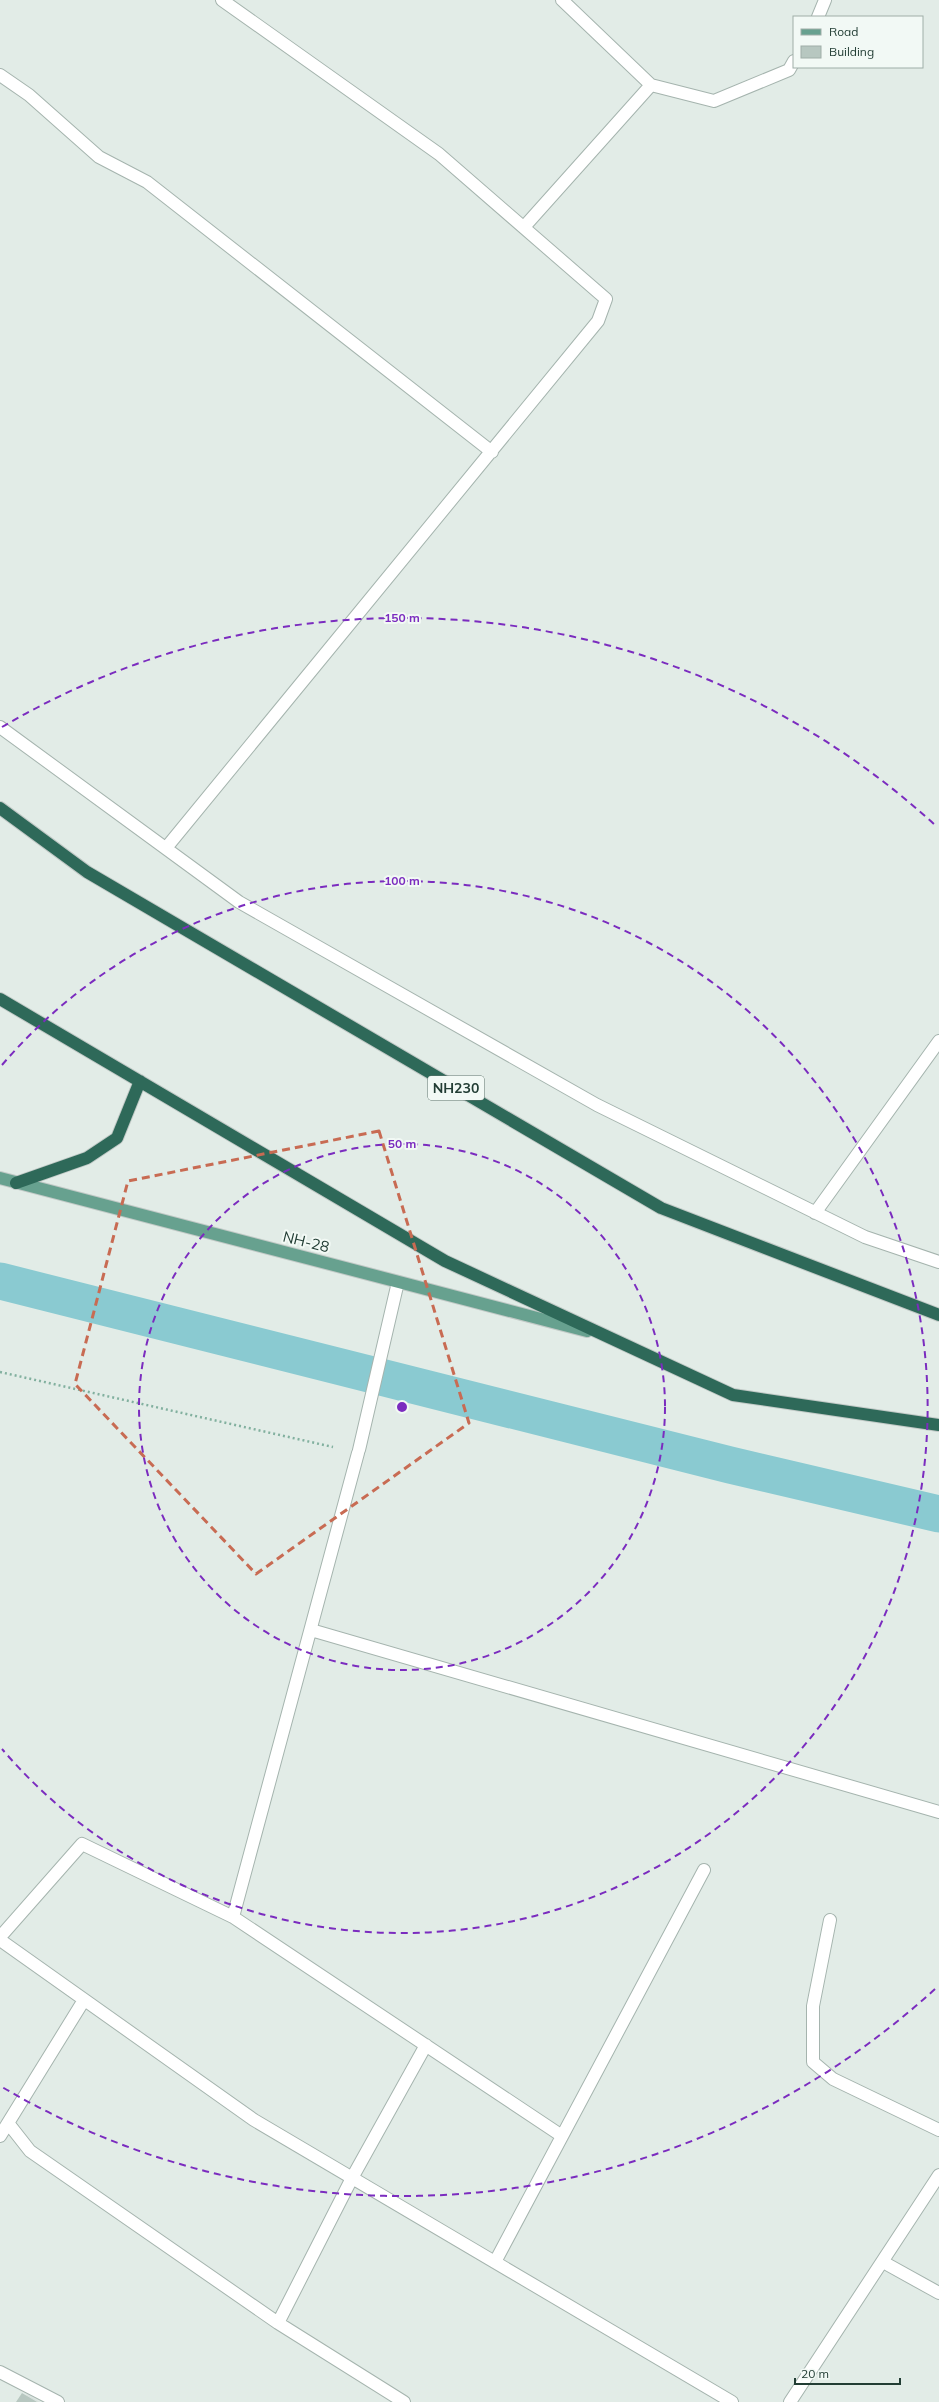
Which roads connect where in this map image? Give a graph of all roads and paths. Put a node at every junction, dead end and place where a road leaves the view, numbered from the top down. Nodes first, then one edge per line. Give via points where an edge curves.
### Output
1 (222, 0) edge
2 (562, 0) edge
3 (825, 0) edge
4 (818, 16) edge
5 (793, 63) edge
6 (0, 75) edge
7 (652, 85) junction
8 (524, 227) junction
9 (492, 452) junction
10 (0, 727) edge
11 (0, 808) edge
12 (166, 848) junction
13 (0, 999) edge
14 (939, 1041) edge
15 (140, 1081) junction
16 (0, 1178) edge
17 (16, 1183) junction
18 (815, 1213) junction
19 (939, 1262) edge
20 (398, 1282) junction
21 (939, 1315) edge
22 (603, 1335) junction
23 (0, 1372) edge
24 (939, 1425) edge
25 (359, 1451) junction
26 (311, 1630) junction
27 (939, 1812) edge
28 (704, 1870) dead end
29 (233, 1917) junction
30 (830, 1920) dead end
31 (0, 1937) edge
32 (0, 1940) edge
33 (84, 2000) junction
34 (426, 2045) junction
35 (8, 2123) junction
36 (939, 2130) edge
37 (0, 2136) edge
38 (562, 2136) junction
39 (939, 2175) edge
40 (352, 2178) junction
41 (495, 2262) junction
42 (883, 2262) junction
43 (939, 2293) edge
44 (278, 2323) junction
45 (0, 2372) edge
46 (58, 2402) edge
47 (404, 2402) edge
48 (732, 2402) edge
49 (790, 2402) edge

1 - 8 street via 438,154
2 - 7 street
3 - 4 street
5 - 7 street via 789,70 714,101
6 - 9 street via 29,95 99,157 147,182
7 - 8 street
8 - 9 street via 606,299 598,321
9 - 12 street
10 - 12 street
11 - 21 highway, NH230 via 87,872 661,1208
12 - 18 street via 239,902 596,1105
13 - 15 highway
14 - 18 street
15 - 17 highway via 117,1138 87,1158
15 - 22 highway via 445,1261
16 - 17 main road, NH-28
17 - 20 main road, NH-28
18 - 19 street via 865,1237
20 - 22 main road, NH-28
20 - 25 street
22 - 24 highway via 733,1396
23 - 25 path
25 - 26 street
26 - 27 street
26 - 29 street
28 - 38 street
29 - 31 street via 82,1844
29 - 34 street
30 - 36 street via 813,2006 813,2062 833,2079
32 - 33 street
33 - 35 street
33 - 40 street via 254,2120
34 - 38 street
34 - 40 street
35 - 37 street
35 - 44 street via 30,2151
38 - 41 street
39 - 42 street
40 - 41 street
40 - 44 street
41 - 48 street
42 - 43 street
42 - 49 street
44 - 47 street
45 - 46 street

